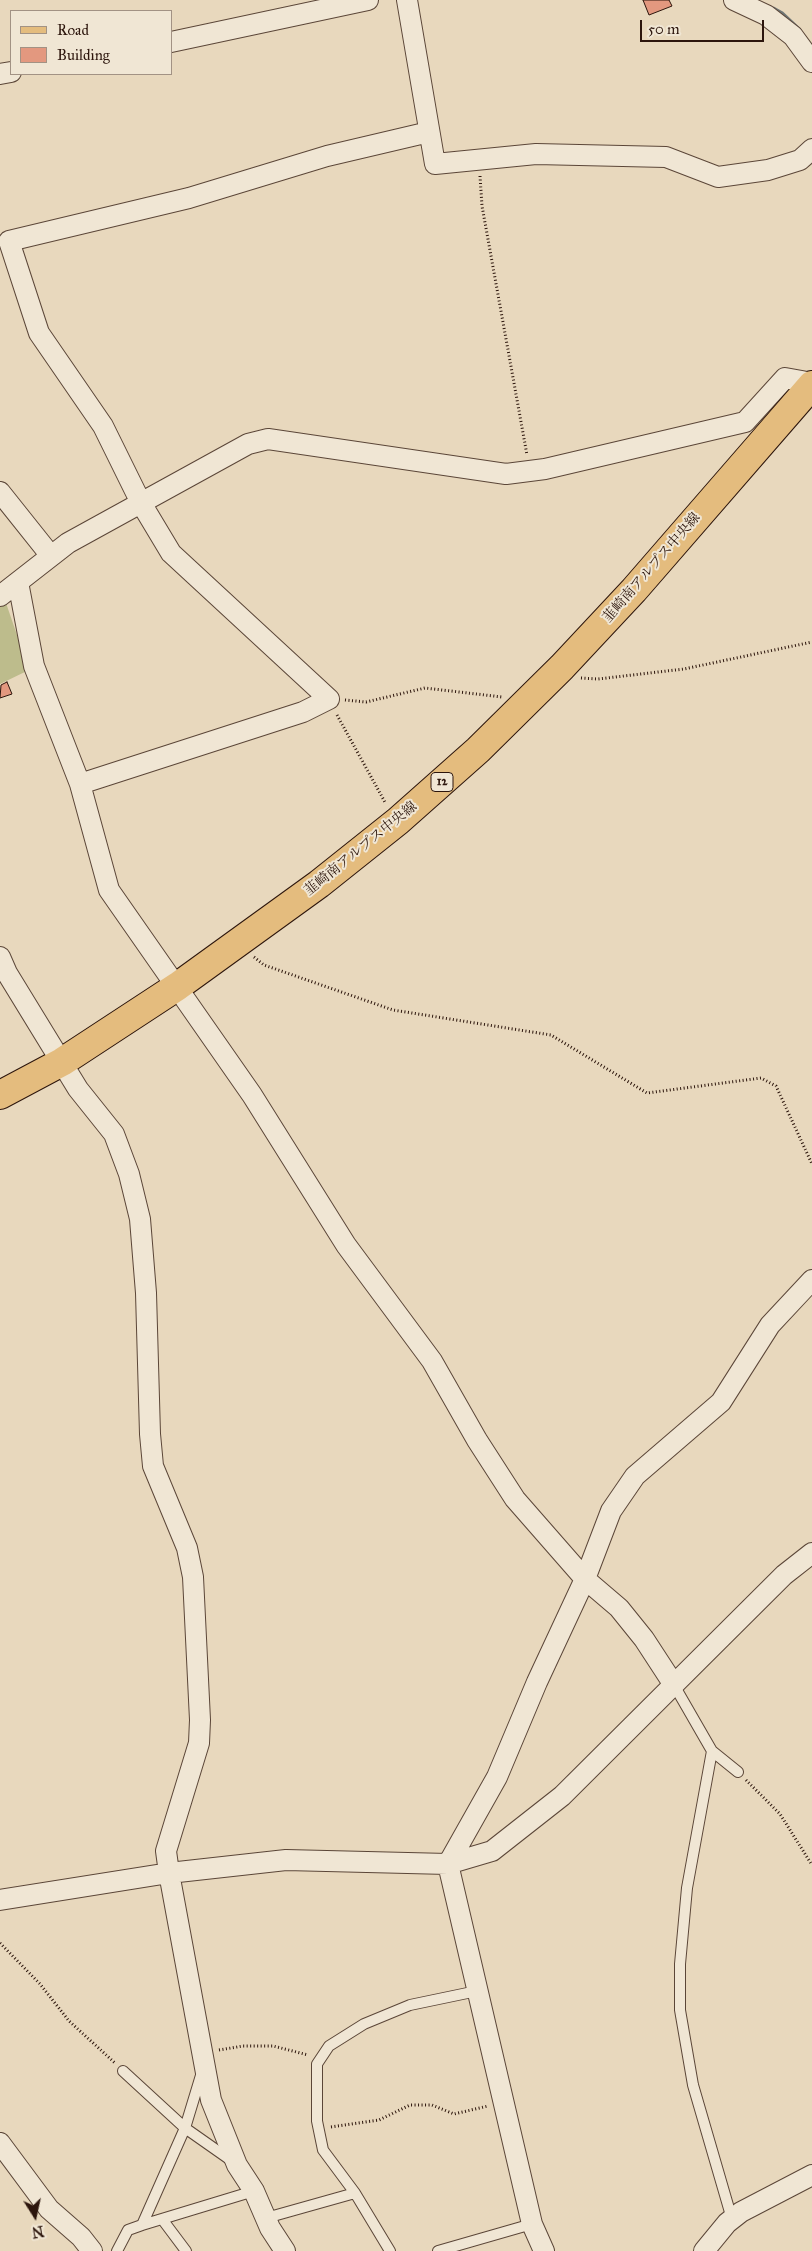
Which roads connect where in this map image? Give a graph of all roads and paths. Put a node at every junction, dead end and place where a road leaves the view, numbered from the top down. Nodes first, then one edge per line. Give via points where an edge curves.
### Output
1 (368, 0) edge
2 (407, 0) edge
3 (734, 0) edge
4 (348, 2) edge
5 (172, 42) edge
6 (812, 62) edge
7 (429, 132) junction
8 (812, 149) edge
9 (480, 159) junction
10 (812, 384) edge
11 (530, 471) junction
12 (0, 492) edge
13 (141, 503) junction
14 (51, 556) junction
15 (18, 582) junction
16 (0, 596) edge
17 (812, 642) edge
18 (562, 667) junction
19 (509, 690) dead end
20 (329, 699) junction
21 (80, 784) junction
22 (398, 821) junction
23 (239, 944) junction
24 (0, 956) edge
25 (178, 986) junction
26 (62, 1062) junction
27 (0, 1096) edge
28 (812, 1164) edge
29 (812, 1280) edge
30 (812, 1553) edge
31 (585, 1578) junction
32 (674, 1685) junction
33 (712, 1751) junction
34 (738, 1772) joint
35 (448, 1864) junction
36 (812, 1865) edge
37 (169, 1873) junction
38 (0, 1900) edge
39 (0, 1943) edge
40 (477, 1991) junction
41 (203, 2058) junction
42 (321, 2058) junction
43 (123, 2071) joint
44 (503, 2102) junction
45 (184, 2128) junction
46 (319, 2129) junction
47 (0, 2143) edge
48 (237, 2165) junction
49 (812, 2175) edge
50 (254, 2190) junction
51 (354, 2193) junction
52 (266, 2218) junction
53 (162, 2219) junction
54 (732, 2219) junction
55 (532, 2224) junction
56 (142, 2225) junction
57 (92, 2251) edge
58 (118, 2251) edge
59 (186, 2251) edge
60 (285, 2251) edge
61 (390, 2251) edge
62 (438, 2251) edge
63 (544, 2251) edge
64 (704, 2251) edge

1 - 4 street
2 - 7 street
3 - 6 street via 766,15 793,36
4 - 5 street
7 - 9 street via 435,164
7 - 13 street via 327,156 189,198 9,241 39,333 103,426
8 - 9 street via 800,160 768,170 718,177 666,157 536,154
9 - 11 path via 482,206
10 - 11 street via 785,378 745,422
10 - 18 main road, 韮崎南アルプス中央線 / 12 via 634,590
11 - 13 street via 506,474 268,439 248,444
12 - 14 street
13 - 14 street via 68,543
13 - 20 street via 171,553
14 - 15 street
15 - 16 street
15 - 21 street via 34,666
17 - 18 path via 684,669 598,679 579,678
18 - 22 main road, 韮崎南アルプス中央線 / 12 via 478,750
19 - 20 path via 503,697 425,688 366,702
20 - 21 street via 303,712 224,739
20 - 22 path via 358,757
21 - 25 street via 109,890
22 - 23 main road, 韮崎南アルプス中央線 / 12
23 - 25 main road, 韮崎南アルプス中央線 / 12
23 - 28 path via 264,965 393,1010 551,1035 647,1093 762,1078 776,1086
24 - 26 street via 7,974
25 - 26 main road, 韮崎南アルプス中央線 / 12
25 - 31 street via 252,1094 346,1245 432,1360 515,1499
26 - 27 main road, 韮崎南アルプス中央線 / 12
26 - 37 street via 78,1089 114,1134 129,1174 140,1219 153,1466 187,1548 192,1577 199,1743 170,1832 166,1851
29 - 31 street via 770,1325 721,1402 635,1476 611,1511
30 - 32 street via 784,1575
31 - 32 street via 619,1608
31 - 35 street via 536,1682 497,1777
32 - 33 lane
32 - 35 street via 562,1796 492,1851
33 - 34 lane
33 - 54 lane via 687,1888 680,1964 680,2010 693,2084
34 - 36 path via 780,1814
35 - 37 street via 286,1860
35 - 40 street
37 - 38 street
37 - 41 street
39 - 43 path via 40,1984 69,2021
40 - 42 lane via 410,2005 364,2024 329,2046
40 - 44 street
41 - 42 path via 243,2046 274,2046
41 - 45 lane
41 - 48 street via 211,2100
42 - 46 lane via 317,2064
43 - 45 lane
44 - 46 path via 454,2114 432,2105 410,2105 379,2120
44 - 55 street
45 - 48 lane
45 - 56 lane
46 - 51 lane via 323,2150
47 - 57 street via 49,2209
48 - 50 street
49 - 54 street
50 - 52 street
50 - 53 lane
51 - 52 lane
51 - 61 lane
52 - 60 street
53 - 56 lane
53 - 59 lane
54 - 64 street
55 - 62 lane
55 - 63 street
56 - 58 lane via 128,2230

